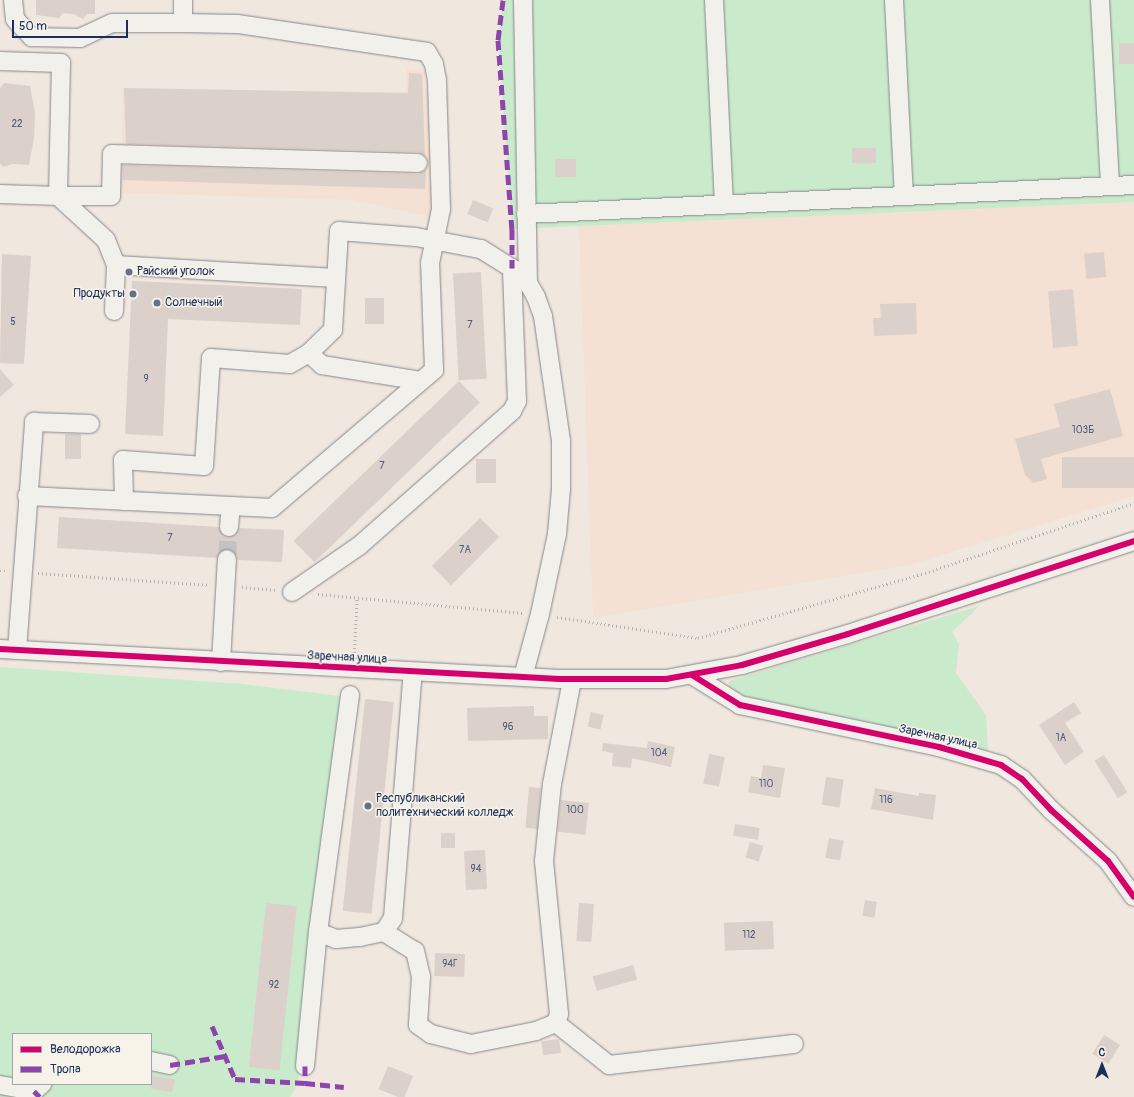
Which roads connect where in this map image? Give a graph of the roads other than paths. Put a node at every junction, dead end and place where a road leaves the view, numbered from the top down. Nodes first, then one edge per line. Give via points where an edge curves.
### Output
1 (13, 0) edge
2 (183, 0) edge
3 (523, 0) edge
4 (714, 0) edge
5 (894, 0) edge
6 (1100, 0) edge
7 (183, 23) junction
8 (0, 61) edge
9 (418, 163) dead end
10 (1134, 185) edge
11 (1110, 186) junction
12 (0, 194) edge
13 (58, 196) junction
14 (904, 196) junction
15 (724, 205) junction
16 (526, 214) junction
17 (434, 239) junction
18 (116, 265) junction
19 (512, 268) junction
20 (335, 278) junction
21 (528, 284) junction
22 (114, 311) dead end
23 (309, 353) junction
24 (421, 381) junction
25 (90, 424) dead end
26 (27, 496) junction
27 (124, 501) junction
28 (231, 506) junction
29 (229, 527) tunnel mouth
30 (1134, 541) edge
31 (227, 559) tunnel mouth
32 (292, 592) dead end
33 (8, 649) edge
34 (221, 662) junction
35 (413, 672) junction
36 (692, 675) junction
37 (523, 677) junction
38 (572, 680) junction
39 (350, 695) dead end
40 (1134, 897) edge
41 (318, 932) junction
42 (384, 932) junction
43 (556, 1023) junction
44 (794, 1044) dead end
45 (152, 1061) edge
46 (170, 1065) dead end
47 (305, 1066) dead end
48 (0, 1085) edge
49 (41, 1085) edge

1 - 7 street via 15,19 32,37 80,38 112,23
2 - 7 street
3 - 16 street
4 - 15 street
5 - 14 street
6 - 11 street
7 - 17 street via 237,24 427,52 434,64 437,80 441,210
8 - 13 street via 61,62
9 - 13 street via 112,154 111,196
10 - 11 street
11 - 14 street
12 - 13 street
13 - 18 street via 106,240
14 - 15 street
15 - 16 street
16 - 21 street
17 - 19 street via 481,249
17 - 20 street via 339,231
17 - 24 street via 430,263 434,370
18 - 20 street
18 - 22 street
19 - 21 street
19 - 32 street via 517,401 512,411 359,546
20 - 23 street via 333,330
21 - 37 street via 543,316 561,454 557,534
23 - 24 street via 322,365
23 - 27 street via 290,364 211,358 204,466 123,460
24 - 28 street via 272,508
25 - 26 street via 34,422
26 - 27 street
26 - 33 street
27 - 28 street
28 - 29 street
30 - 36 street, Заречная улица via 848,634 742,665
31 - 34 street
33 - 34 street, Заречная улица
34 - 35 street, Заречная улица
35 - 37 street, Заречная улица
35 - 42 street via 393,918
36 - 38 street, Заречная улица via 642,681
36 - 40 street, Заречная улица via 740,705 939,746 1001,765 1022,779 1051,810 1108,861
37 - 38 street, Заречная улица
38 - 43 street via 552,784 544,861 559,1014
39 - 41 street
41 - 42 street via 336,939
41 - 47 street
42 - 43 street via 415,951 421,976 418,1025 431,1034 472,1044 536,1031
43 - 44 street via 609,1065
45 - 46 street
48 - 49 street via 34,1091

